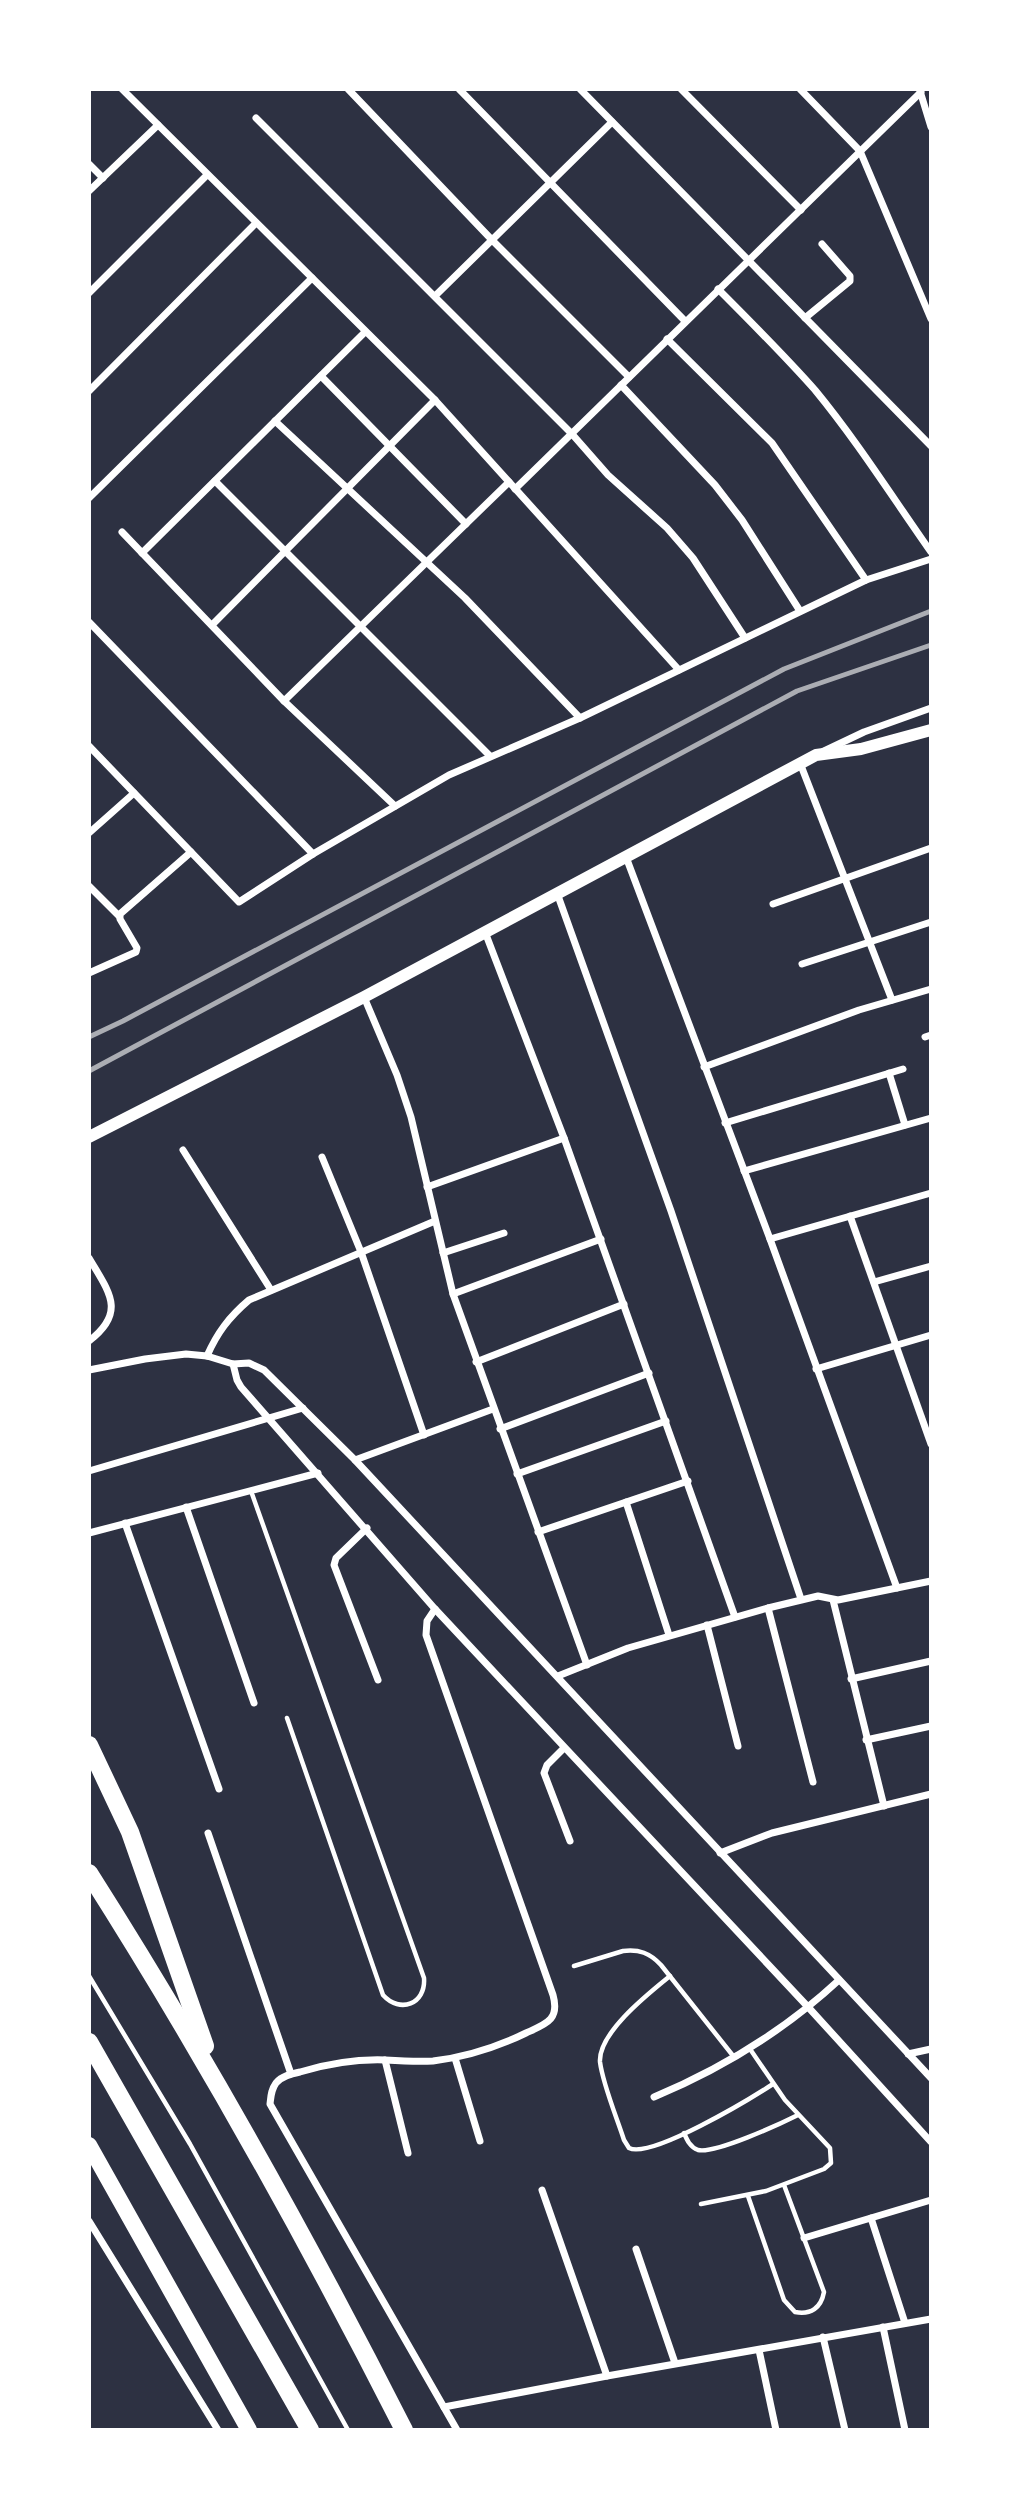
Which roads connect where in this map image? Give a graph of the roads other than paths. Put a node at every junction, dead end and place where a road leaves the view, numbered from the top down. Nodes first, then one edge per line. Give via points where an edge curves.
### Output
1 (122, 89) edge
2 (348, 89) edge
3 (459, 89) edge
4 (580, 89) edge
5 (681, 89) edge
6 (801, 90) edge
7 (920, 91) edge
8 (256, 118) dead end
9 (612, 122) junction
10 (158, 125) junction
11 (931, 127) edge
12 (860, 152) junction
13 (89, 164) edge
14 (207, 175) junction
15 (103, 178) junction
16 (551, 183) junction
17 (89, 191) edge
18 (801, 210) junction
19 (256, 223) junction
20 (492, 240) junction
21 (822, 244) dead end
22 (749, 261) junction
23 (312, 278) junction
24 (718, 289) junction
25 (89, 293) edge
26 (435, 296) junction
27 (805, 318) junction
28 (931, 319) edge
29 (685, 321) junction
30 (365, 332) junction
31 (667, 338) junction
32 (321, 376) junction
33 (629, 377) junction
34 (621, 385) junction
35 (89, 391) edge
36 (435, 400) junction
37 (275, 421) junction
38 (572, 434) junction
39 (390, 446) junction
40 (931, 446) edge
41 (215, 481) junction
42 (509, 482) junction
43 (347, 489) junction
44 (515, 489) junction
45 (89, 498) edge
46 (466, 524) junction
47 (122, 532) dead end
48 (286, 552) junction
49 (931, 552) edge
50 (142, 553) junction
51 (931, 559) edge
52 (425, 563) junction
53 (866, 580) junction
54 (800, 611) junction
55 (89, 622) edge
56 (212, 625) junction
57 (362, 627) junction
58 (746, 638) junction
59 (679, 670) junction
60 (284, 701) junction
61 (931, 708) edge
62 (580, 718) junction
63 (931, 730) edge
64 (90, 749) edge
65 (490, 755) junction
66 (816, 755) junction
67 (800, 764) junction
68 (134, 793) junction
69 (395, 806) junction
70 (89, 833) edge
71 (931, 848) edge
72 (191, 852) junction
73 (313, 854) junction
74 (626, 857) junction
75 (844, 877) junction
76 (89, 886) edge
77 (557, 894) junction
78 (773, 904) dead end
79 (119, 916) junction
80 (931, 922) edge
81 (485, 932) junction
82 (869, 942) junction
83 (802, 964) dead end
84 (89, 972) edge
85 (931, 989) edge
86 (364, 997) junction
87 (892, 1000) junction
88 (704, 1067) junction
89 (904, 1069) dead end
90 (889, 1073) junction
91 (931, 1118) edge
92 (725, 1123) junction
93 (905, 1125) junction
94 (89, 1137) edge
95 (564, 1138) junction
96 (183, 1150) dead end
97 (322, 1157) dead end
98 (744, 1171) junction
99 (427, 1187) junction
100 (931, 1193) edge
101 (850, 1216) junction
102 (435, 1221) junction
103 (504, 1233) dead end
104 (601, 1239) junction
105 (770, 1239) junction
106 (361, 1252) junction
107 (443, 1253) junction
108 (89, 1258) edge
109 (931, 1266) edge
110 (874, 1282) junction
111 (271, 1290) junction
112 (453, 1294) junction
113 (624, 1304) junction
114 (931, 1335) edge
115 (89, 1341) edge
116 (895, 1346) junction
117 (207, 1356) junction
118 (476, 1362) junction
119 (233, 1364) junction
120 (816, 1369) junction
121 (89, 1370) edge
122 (649, 1373) junction
123 (303, 1408) junction
124 (493, 1409) junction
125 (268, 1418) junction
126 (666, 1421) junction
127 (500, 1429) junction
128 (424, 1435) junction
129 (931, 1444) edge
130 (355, 1460) junction
131 (89, 1471) edge
132 (318, 1474) junction
133 (517, 1474) junction
134 (688, 1481) junction
135 (251, 1491) junction
136 (626, 1502) junction
137 (186, 1507) junction
138 (125, 1523) junction
139 (367, 1528) junction
140 (538, 1532) junction
141 (89, 1533) edge
142 (931, 1581) edge
143 (897, 1588) junction
144 (801, 1599) junction
145 (832, 1600) junction
146 (768, 1608) junction
147 (435, 1609) junction
148 (735, 1617) junction
149 (707, 1625) junction
150 (669, 1635) junction
151 (931, 1661) edge
152 (587, 1665) junction
153 (558, 1676) junction
154 (851, 1679) junction
155 (378, 1680) dead end
156 (254, 1703) dead end
157 (287, 1718) dead end
158 (931, 1726) edge
159 (866, 1740) junction
160 (89, 1745) edge
161 (738, 1746) dead end
162 (564, 1748) junction
163 (813, 1782) dead end
164 (219, 1789) dead end
165 (931, 1794) edge
166 (884, 1806) junction
167 (208, 1833) dead end
168 (569, 1841) dead end
169 (720, 1853) junction
170 (89, 1873) edge
171 (574, 1966) dead end
172 (89, 1976) edge
173 (670, 1976) junction
174 (839, 1980) junction
175 (809, 2008) junction
176 (89, 2042) edge
177 (750, 2049) junction
178 (931, 2049) edge
179 (908, 2054) junction
180 (455, 2057) junction
181 (735, 2058) junction
182 (385, 2060) junction
183 (291, 2074) junction
184 (931, 2078) edge
185 (218, 2082) junction
186 (773, 2084) junction
187 (654, 2097) dead end
188 (798, 2115) junction
189 (684, 2133) junction
190 (480, 2141) dead end
191 (931, 2142) edge
192 (89, 2146) edge
193 (408, 2153) dead end
194 (784, 2185) junction
195 (542, 2189) dead end
196 (748, 2196) junction
197 (931, 2200) edge
198 (701, 2204) dead end
199 (871, 2218) junction
200 (89, 2221) edge
201 (804, 2238) junction
202 (636, 2249) dead end
203 (931, 2319) edge
204 (905, 2323) junction
205 (883, 2326) junction
206 (823, 2337) junction
207 (759, 2350) junction
208 (675, 2363) junction
209 (607, 2375) junction
210 (444, 2407) junction
211 (218, 2430) edge
212 (249, 2430) edge
213 (310, 2430) edge
214 (348, 2430) edge
215 (404, 2430) edge
216 (457, 2430) edge
217 (776, 2430) edge
218 (845, 2430) edge
219 (905, 2430) edge

1 - 10 street
2 - 20 street
3 - 16 street
4 - 9 street
5 - 18 street
6 - 12 street
7 - 11 street
7 - 12 street
8 - 26 street
9 - 16 street
9 - 22 street
10 - 14 street
10 - 15 street
12 - 18 street
12 - 28 street
13 - 15 street
14 - 19 street
14 - 25 street
15 - 17 street
16 - 20 street
16 - 29 street
18 - 22 street
19 - 23 street
19 - 35 street
20 - 26 street
20 - 33 street
21 - 27 street via 850,281
22 - 24 street
22 - 27 street
23 - 30 street
23 - 45 street
24 - 29 street
24 - 49 street via 815,391
26 - 38 street
27 - 40 street
29 - 31 street
30 - 32 street
30 - 36 street
31 - 33 street
31 - 53 street via 772,443
32 - 37 street
32 - 39 street
33 - 34 street
34 - 38 street
34 - 54 street via 715,485
36 - 39 street
36 - 42 street
37 - 41 street
37 - 43 street
38 - 44 street
38 - 58 street via 693,558
39 - 43 street
39 - 46 street
41 - 48 street
41 - 50 street
42 - 44 street
42 - 46 street
43 - 48 street
43 - 52 street
44 - 59 street
46 - 52 street
47 - 50 street
48 - 56 street
48 - 57 street
50 - 56 street
51 - 53 street
52 - 57 street
52 - 62 street via 465,598
53 - 54 street
54 - 58 street
55 - 73 street
56 - 60 street
57 - 60 street
57 - 65 street
58 - 59 street
59 - 62 street
60 - 69 street
61 - 66 street
62 - 65 street
63 - 66 main road via 861,749
64 - 68 street
65 - 69 street
66 - 67 main road
67 - 74 main road
67 - 75 street
68 - 70 street
68 - 72 street
69 - 73 street
71 - 75 street
72 - 73 street via 239,902
72 - 79 street
74 - 77 main road
74 - 88 street
75 - 78 street
75 - 82 street
76 - 79 street
77 - 81 main road
77 - 144 street via 676,1223
79 - 84 street via 137,950
80 - 82 street
81 - 86 main road
81 - 95 street
82 - 83 street
82 - 87 street
85 - 87 street
86 - 94 main road
86 - 99 street via 411,1117
87 - 88 street
88 - 92 street
89 - 90 street
90 - 92 street
90 - 93 street
91 - 93 street
92 - 98 street
93 - 98 street
95 - 99 street
95 - 104 street
96 - 111 street
97 - 106 street
98 - 105 street
99 - 102 street
100 - 101 street
101 - 105 street
101 - 110 street
102 - 106 street
102 - 107 street
103 - 107 street
104 - 112 street
104 - 113 street
105 - 120 street
106 - 111 street
106 - 128 street
107 - 112 street
108 - 115 street via 109,1293 112,1312 106,1327
109 - 110 street
110 - 116 street
111 - 117 street via 232,1314
112 - 118 street
113 - 118 street
113 - 122 street
114 - 116 street
116 - 120 street
116 - 129 street
117 - 119 street
117 - 121 street via 165,1356
118 - 124 street
119 - 123 street via 248,1363 264,1370
119 - 125 street via 241,1387
120 - 143 street
122 - 126 street
122 - 127 street
123 - 125 street
123 - 130 street
124 - 127 street
124 - 128 street
125 - 131 street
125 - 132 street
126 - 133 street
126 - 134 street
127 - 133 street
128 - 130 street
130 - 153 street
132 - 135 street
132 - 139 street
133 - 140 street
134 - 136 street
134 - 148 street
135 - 137 street
135 - 157 lane via 424,1978 423,1992 408,2005 394,2004 383,1995
136 - 140 street
136 - 150 street
137 - 138 street
137 - 156 street
138 - 141 street
138 - 164 street
139 - 147 street
139 - 155 street via 334,1565
140 - 152 street
142 - 143 street
143 - 145 street
144 - 145 street via 823,1596
144 - 146 street
145 - 154 street
146 - 148 street
146 - 163 street
147 - 162 street
147 - 180 street via 427,1620 426,1635 555,2006 546,2024 508,2042
148 - 149 street
149 - 150 street
149 - 161 street
150 - 152 street
151 - 154 street
152 - 153 street
153 - 169 street
154 - 159 street
158 - 159 street
159 - 166 street
160 - 185 highway via 148,1878
162 - 168 street via 544,1773
162 - 175 street
165 - 166 street
166 - 169 street via 772,1833
167 - 183 street
169 - 174 street
170 - 185 highway
171 - 173 lane via 632,1950 648,1954
172 - 214 lane via 190,2144
173 - 181 lane
173 - 189 lane via 622,2021 603,2045 600,2062 629,2148 642,2150
174 - 175 street
174 - 179 street
175 - 177 street
175 - 191 street
176 - 213 highway
177 - 181 street
177 - 186 lane
178 - 179 street
179 - 184 street
180 - 182 street
180 - 190 street
181 - 187 street
182 - 183 street via 338,2063
182 - 193 street
183 - 210 street via 275,2084 271,2104
185 - 215 highway
186 - 188 lane
186 - 189 lane
188 - 189 lane via 705,2150 689,2144
188 - 194 lane via 830,2148 833,2158 824,2169
192 - 212 highway
194 - 196 lane
194 - 201 lane
195 - 209 street
196 - 198 lane
196 - 201 lane via 784,2300 788,2307 803,2313 818,2307 824,2292
197 - 199 street
199 - 201 street
199 - 204 street
200 - 211 street
202 - 208 street
203 - 204 street
204 - 205 street
205 - 206 street
205 - 219 street
206 - 207 street
206 - 218 street
207 - 208 street
207 - 217 street
208 - 209 street
209 - 210 street
210 - 216 street

